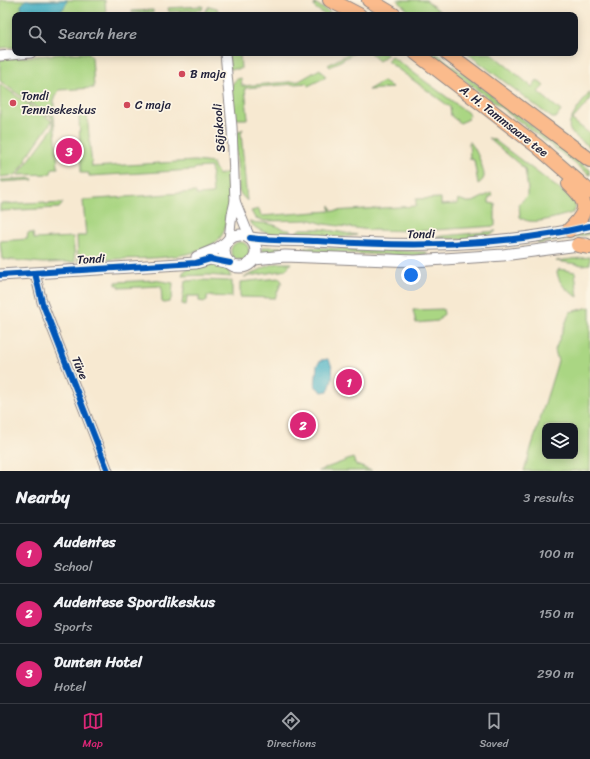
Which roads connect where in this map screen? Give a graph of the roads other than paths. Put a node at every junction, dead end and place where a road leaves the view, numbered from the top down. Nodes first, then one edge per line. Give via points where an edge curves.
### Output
1 (330, 0) edge
2 (368, 0) edge
3 (353, 12) edge
4 (389, 12) edge
5 (12, 55) edge
6 (0, 56) edge
7 (224, 56) edge
8 (420, 56) edge
9 (451, 56) edge
10 (538, 146) junction
11 (590, 160) edge
12 (590, 179) edge
13 (590, 192) edge
14 (235, 201) junction
15 (590, 226) edge
16 (569, 230) junction
17 (250, 238) junction
18 (228, 240) junction
19 (586, 245) edge
20 (254, 259) junction
21 (190, 262) junction
22 (230, 263) junction
23 (35, 273) junction
24 (0, 275) edge
25 (108, 471) edge

1 - 3 main road
2 - 4 main road
5 - 6 street
7 - 14 street, Sõjakooli via 232,127
8 - 10 main road, A. H. Tammsaare tee
9 - 11 main road, A. H. Tammsaare tee
10 - 12 main road via 564,160
10 - 13 main road, A. H. Tammsaare tee
10 - 16 main road via 552,168 582,197 585,204 582,216
14 - 17 street, Sõjakooli
14 - 18 street, Sõjakooli
15 - 16 street, Tondi
16 - 17 street, Tondi via 503,240 445,245 389,246
17 - 18 street via 242,235
17 - 20 street via 256,248
18 - 21 street, Tondi via 217,249
18 - 22 street via 224,252
19 - 20 street via 503,255 415,261 285,256
20 - 22 street via 243,266
21 - 22 street, Tondi via 210,259
21 - 23 street, Tondi
23 - 24 street, Tondi
23 - 25 street, Tüve via 42,302

